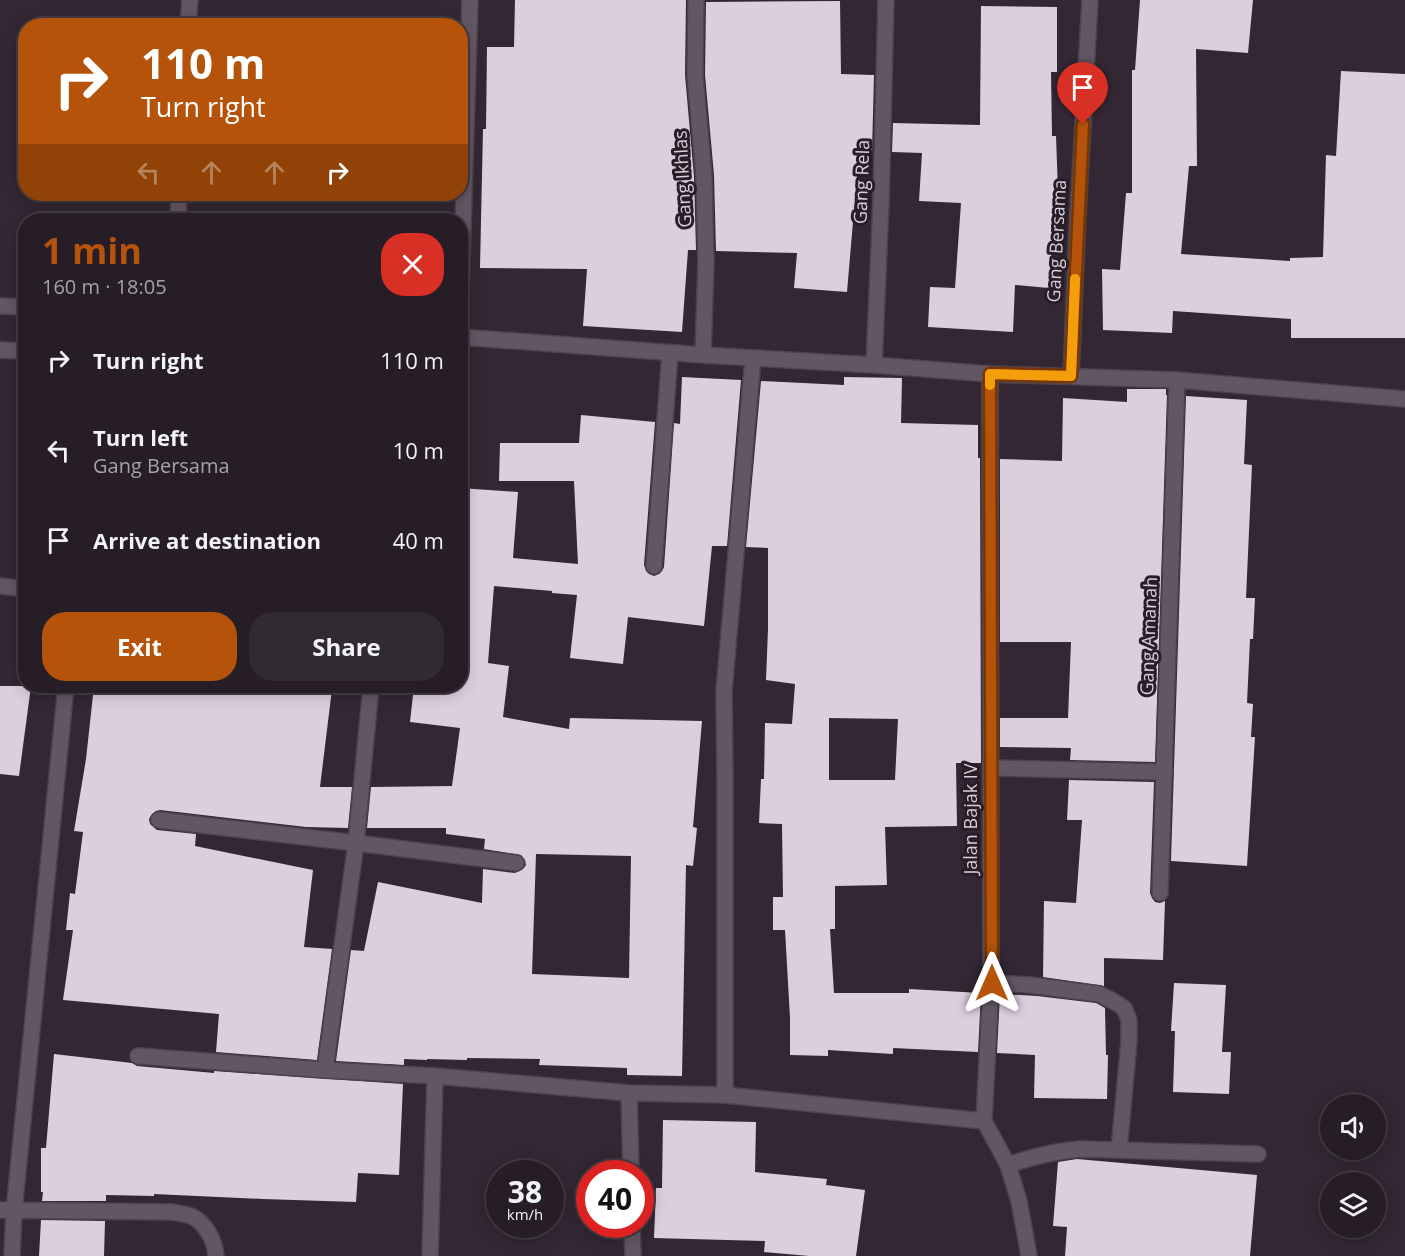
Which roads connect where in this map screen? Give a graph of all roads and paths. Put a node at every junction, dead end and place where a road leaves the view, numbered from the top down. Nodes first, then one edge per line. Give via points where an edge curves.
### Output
1 (190, 0) edge
2 (470, 0) edge
3 (696, 0) edge
4 (886, 0) edge
5 (1090, 0) edge
6 (189, 18) edge
7 (468, 64) edge
8 (0, 306) edge
9 (18, 307) edge
10 (468, 338) edge
11 (0, 350) edge
12 (18, 351) edge
13 (670, 353) junction
14 (703, 356) junction
15 (753, 358) junction
16 (874, 365) junction
17 (990, 374) junction
18 (1071, 376) junction
19 (1177, 380) junction
20 (1405, 399) edge
21 (654, 566) dead end
22 (0, 586) edge
23 (18, 588) edge
24 (65, 693) edge
25 (370, 693) edge
26 (991, 768) junction
27 (1165, 771) junction
28 (159, 820) dead end
29 (356, 843) junction
30 (516, 863) dead end
31 (1160, 893) dead end
32 (992, 983) junction
33 (138, 1056) dead end
34 (326, 1070) junction
35 (435, 1076) junction
36 (629, 1092) junction
37 (726, 1095) junction
38 (984, 1121) junction
39 (1119, 1150) junction
40 (1258, 1154) dead end
41 (631, 1160) edge
42 (1008, 1166) junction
43 (7, 1210) edge
44 (632, 1238) edge
45 (12, 1256) edge
46 (216, 1256) edge
47 (430, 1256) edge
48 (633, 1256) edge
49 (1029, 1256) edge

1 - 6 street
2 - 7 street
3 - 14 street, Gang Ikhlas via 695,75 706,251
4 - 16 street, Gang Rela
5 - 18 street, Gang Bersama
8 - 9 street
10 - 13 street
11 - 12 street
13 - 14 street
13 - 21 street
14 - 15 street
15 - 16 street
15 - 37 street via 724,691
16 - 17 street
17 - 18 street
17 - 26 street, Jalan Bajak IV
18 - 19 street
19 - 20 street
19 - 27 street, Gang Amanah
22 - 23 street
24 - 43 street
25 - 29 street
26 - 27 street
26 - 32 street, Jalan Bajak IV
27 - 31 street, Gang Amanah
28 - 29 street
29 - 30 street
29 - 34 street
32 - 38 street, Jalan Bajak IV
32 - 39 street via 1099,994 1124,1008 1130,1041
33 - 34 street
34 - 35 street
35 - 36 street
35 - 47 street
36 - 37 street
36 - 41 street
37 - 38 street
38 - 42 street
39 - 40 street
39 - 42 street via 1056,1151
42 - 49 street
43 - 45 street
43 - 46 street via 172,1212 191,1216 202,1223 212,1238
44 - 48 street

